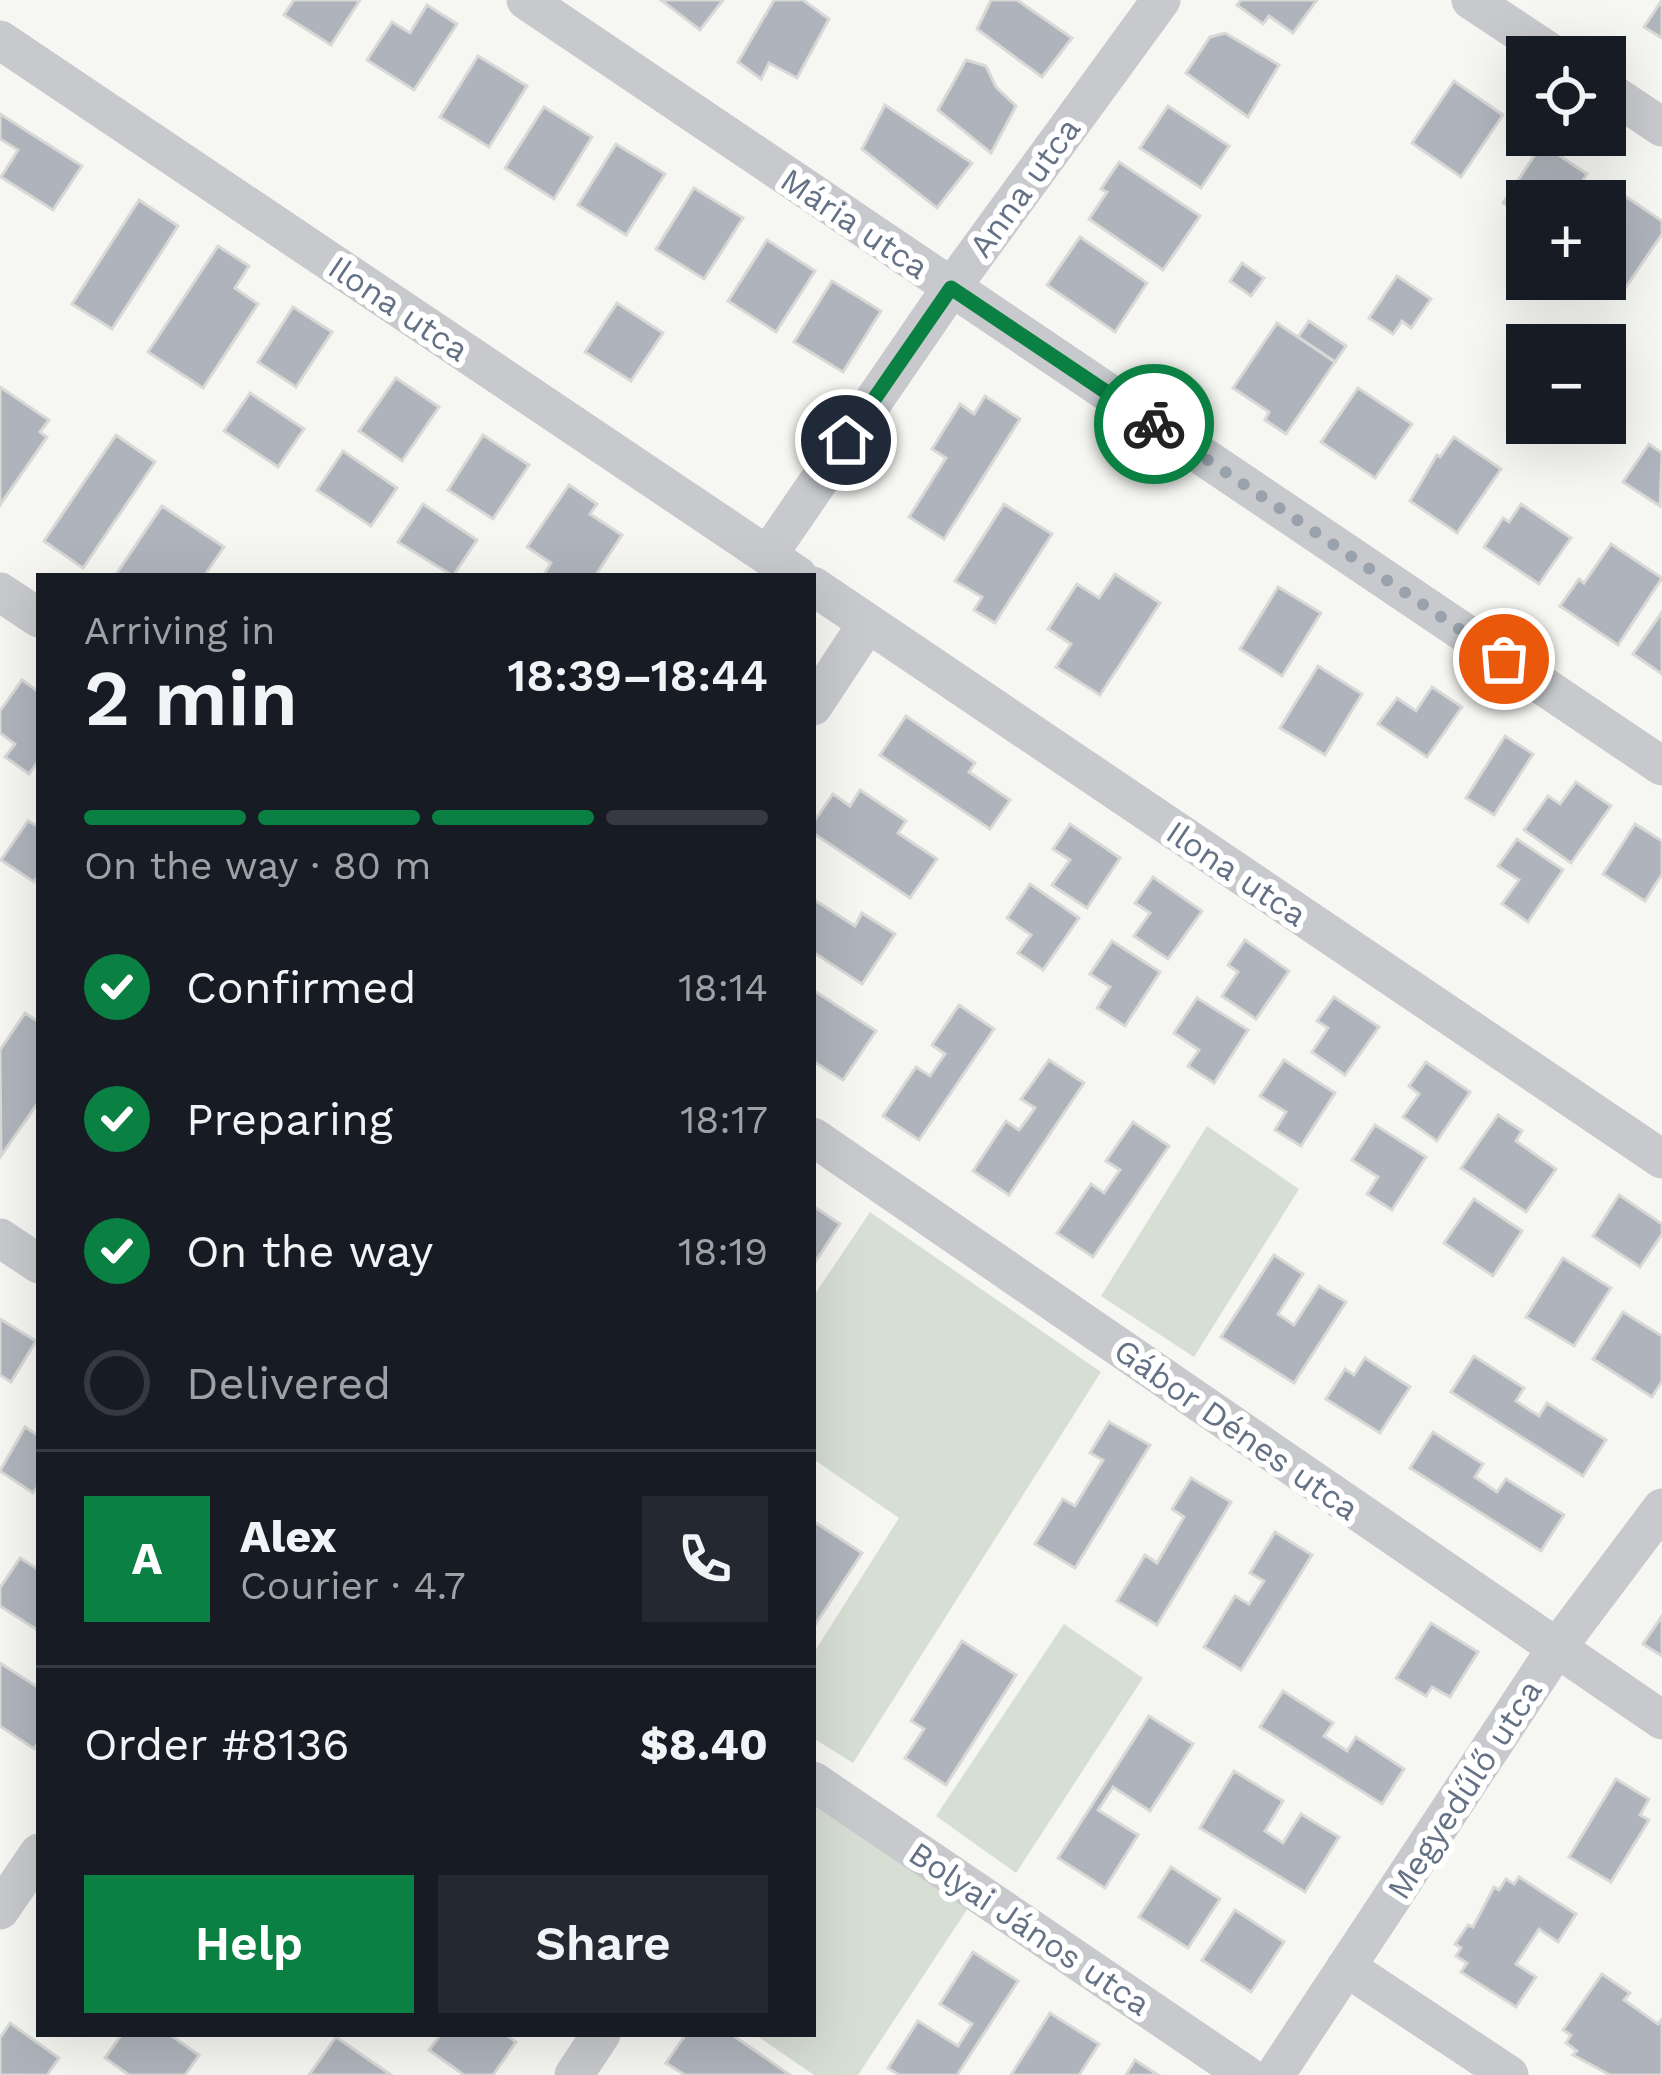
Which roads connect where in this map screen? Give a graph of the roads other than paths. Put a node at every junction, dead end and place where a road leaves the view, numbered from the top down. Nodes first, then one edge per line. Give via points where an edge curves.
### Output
1 (526, 0) edge
2 (1161, 0) edge
3 (1471, 0) edge
4 (1525, 36) edge
5 (0, 40) edge
6 (1626, 103) edge
7 (1662, 127) edge
8 (951, 288) junction
9 (783, 566) edge
10 (816, 588) edge
11 (0, 592) edge
12 (36, 616) edge
13 (867, 624) junction
14 (816, 701) edge
15 (1662, 766) edge
16 (816, 1139) edge
17 (1662, 1159) edge
18 (0, 1238) edge
19 (36, 1262) edge
20 (1662, 1508) edge
21 (1556, 1649) junction
22 (1662, 1720) edge
23 (816, 1783) edge
24 (36, 1857) edge
25 (0, 1910) edge
26 (1346, 1967) junction
27 (600, 2037) edge
28 (574, 2075) edge
29 (1246, 2075) edge
30 (1275, 2075) edge
31 (1509, 2075) edge

1 - 8 street, Mária utca
2 - 8 street, Anna utca
3 - 4 street
5 - 9 street, Ilona utca
6 - 7 street
8 - 9 street, Anna utca
8 - 15 street, Mária utca
10 - 13 street, Ilona utca
11 - 12 street
13 - 14 street
13 - 17 street, Ilona utca
16 - 21 street, Gábor Dénes utca
18 - 19 street
20 - 21 street, Megyedűlő utca
21 - 22 street, Gábor Dénes utca
21 - 26 street, Megyedűlő utca
23 - 29 street, Bolyai János utca
24 - 25 street
26 - 30 street, Megyedűlő utca
26 - 31 street
27 - 28 street

